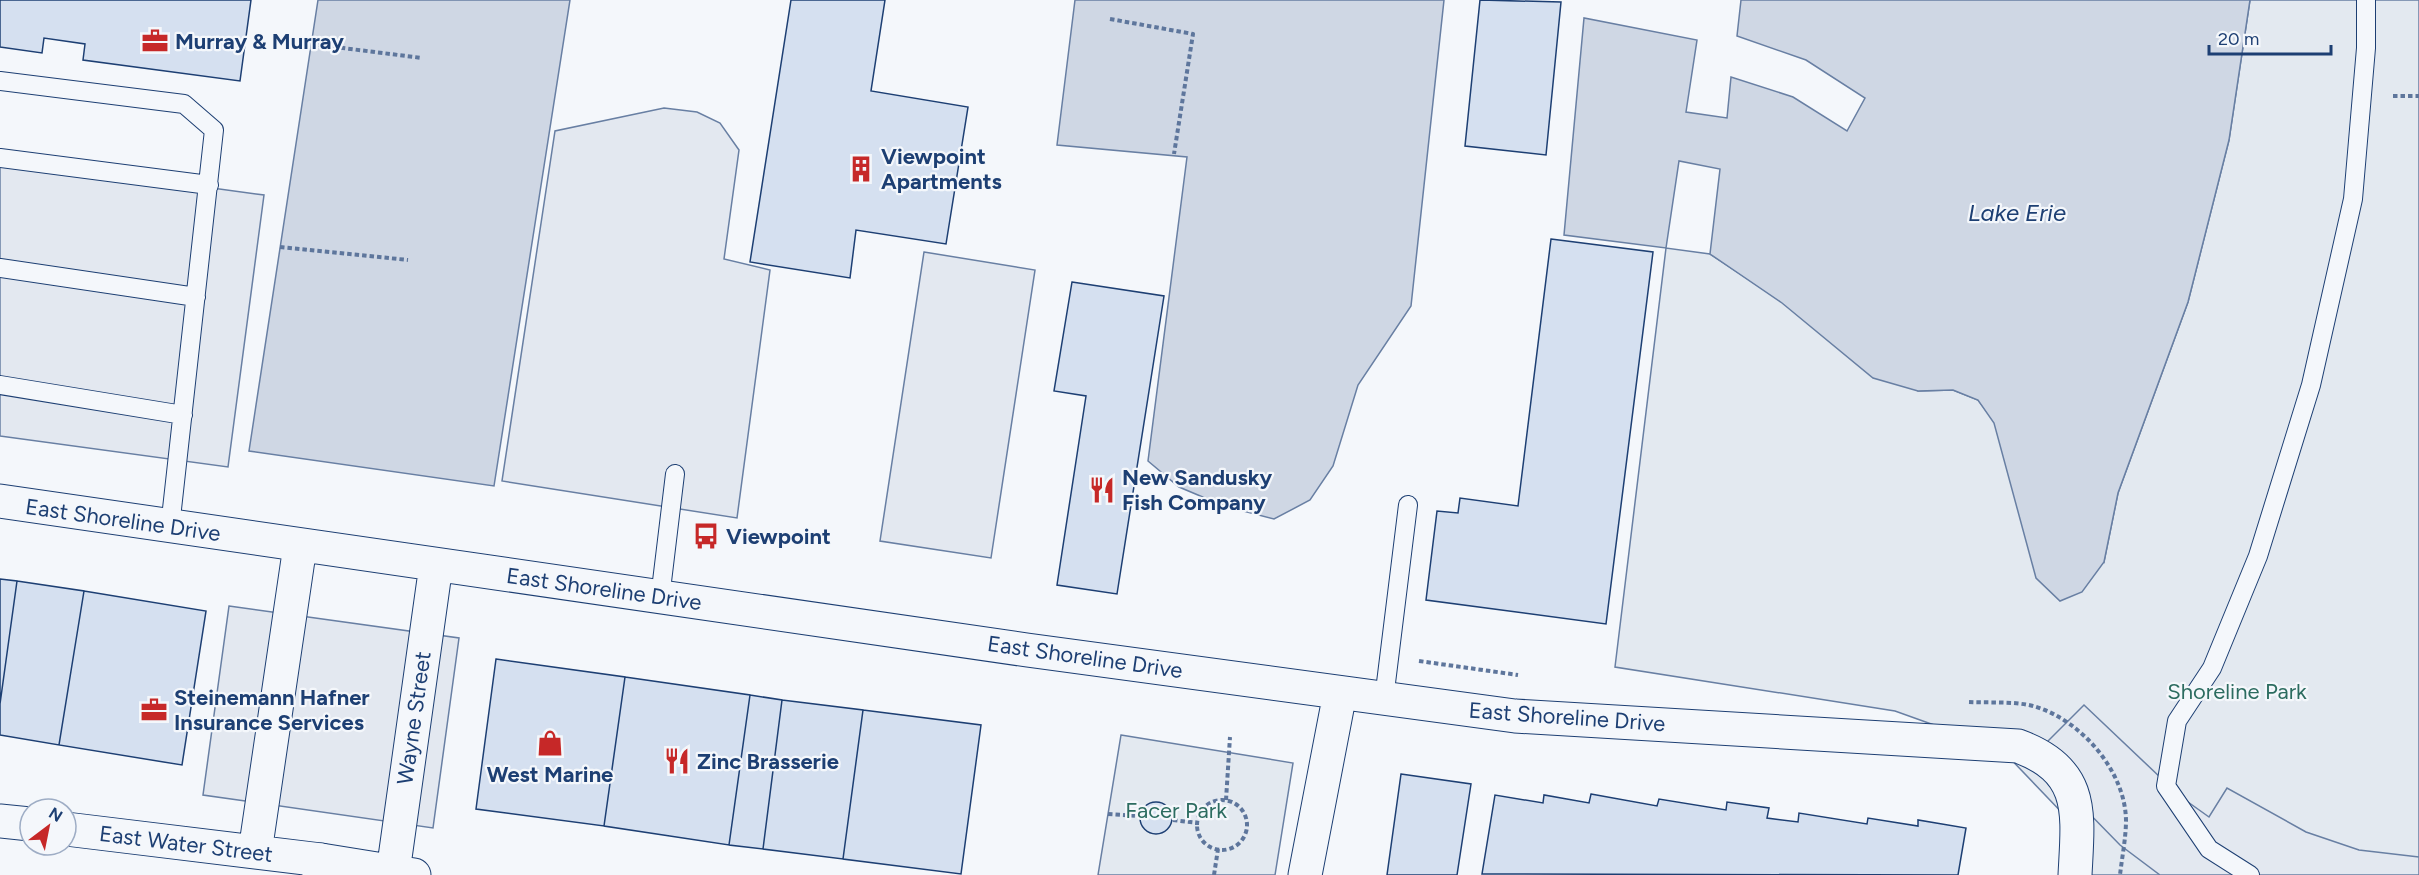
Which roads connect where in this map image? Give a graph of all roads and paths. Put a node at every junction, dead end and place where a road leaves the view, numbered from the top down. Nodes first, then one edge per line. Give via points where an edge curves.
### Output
1 (2366, 0) edge
2 (1110, 19) dead end
3 (311, 44) dead end
4 (422, 58) dead end
5 (0, 81) edge
6 (1174, 154) dead end
7 (0, 158) edge
8 (209, 185) junction
9 (280, 247) dead end
10 (408, 260) dead end
11 (0, 267) edge
12 (196, 297) junction
13 (0, 386) edge
14 (183, 415) junction
15 (675, 474) dead end
16 (0, 501) edge
17 (1408, 505) dead end
18 (170, 526) junction
19 (300, 546) junction
20 (436, 565) junction
21 (660, 598) junction
22 (1389, 658) junction
23 (1521, 676) dead end
24 (1340, 693) junction
25 (1384, 699) junction
26 (1965, 702) dead end
27 (1230, 737) dead end
28 (1226, 800) junction
29 (1108, 814) dead end
30 (1140, 816) dead end
31 (0, 820) edge
32 (1173, 820) dead end
33 (18, 822) edge
34 (1198, 823) junction
35 (78, 830) edge
36 (1218, 849) junction
37 (255, 852) junction
38 (320, 868) edge
39 (403, 873) edge
40 (1214, 875) edge
41 (1305, 875) edge
42 (2074, 875) edge
43 (2120, 875) edge
44 (2250, 875) edge

1 - 44 lane via 2366,48 2353,199 2311,385 2258,556 2212,668 2177,721 2166,786 2209,849
2 - 6 path via 1192,34
3 - 4 path
5 - 8 lane via 184,104 214,130
7 - 8 lane
8 - 12 lane
9 - 10 path
11 - 12 lane
12 - 14 lane
13 - 14 lane
14 - 18 lane
15 - 21 lane
16 - 18 street, East Shoreline Drive
17 - 22 lane
18 - 19 street, East Shoreline Drive
19 - 20 street, East Shoreline Drive
19 - 37 street
20 - 21 street, East Shoreline Drive
20 - 39 street, Wayne Street
21 - 24 street, East Shoreline Drive
22 - 23 path
22 - 25 lane
24 - 25 street, East Shoreline Drive
24 - 41 street
25 - 42 street, East Shoreline Drive via 1515,716 2018,746 2039,754 2056,767 2069,786 2078,813
26 - 43 path via 2032,706 2057,716 2086,737 2118,784 2126,819
27 - 28 path
28 - 34 path via 1204,808
28 - 36 path via 1245,815 1247,830 1238,844
29 - 30 path
31 - 33 street
32 - 34 path
34 - 36 path via 1202,839
35 - 37 street, East Water Street
36 - 40 path
37 - 38 street, East Water Street
38 - 39 street, East Water Street

